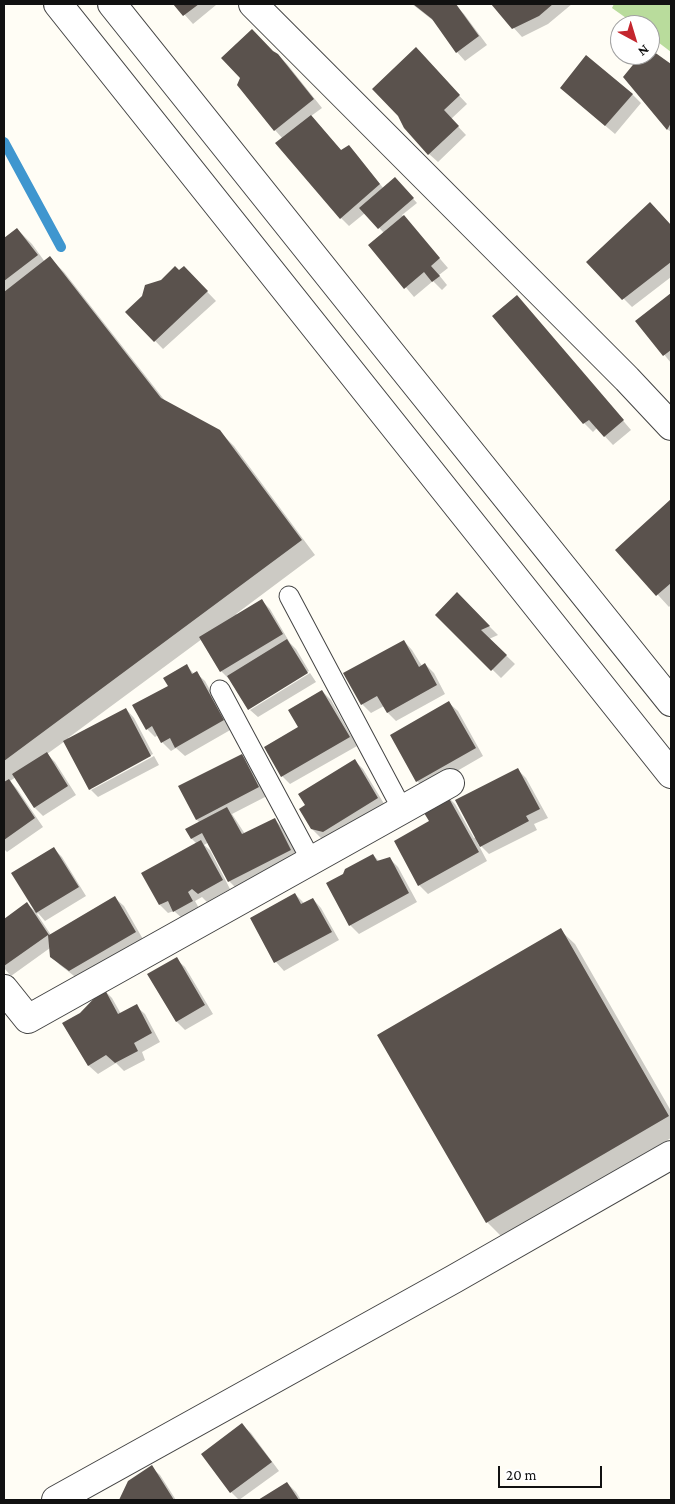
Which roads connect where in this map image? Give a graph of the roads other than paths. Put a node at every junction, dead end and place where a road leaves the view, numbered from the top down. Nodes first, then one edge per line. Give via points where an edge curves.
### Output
1 (58, 4) edge
2 (112, 4) edge
3 (252, 4) edge
4 (390, 352) junction
5 (357, 379) junction
6 (671, 426) edge
7 (289, 596) dead end
8 (220, 690) dead end
9 (671, 702) edge
10 (671, 774) edge
11 (450, 783) dead end
12 (402, 809) junction
13 (311, 860) junction
14 (4, 989) edge
15 (671, 1154) edge
16 (56, 1500) edge

1 - 5 street
2 - 4 street
3 - 6 street
4 - 5 street
4 - 9 street
5 - 10 street
7 - 12 lane
8 - 13 lane
11 - 12 street
12 - 13 street
13 - 14 street via 28,1019
15 - 16 street via 454,1279

